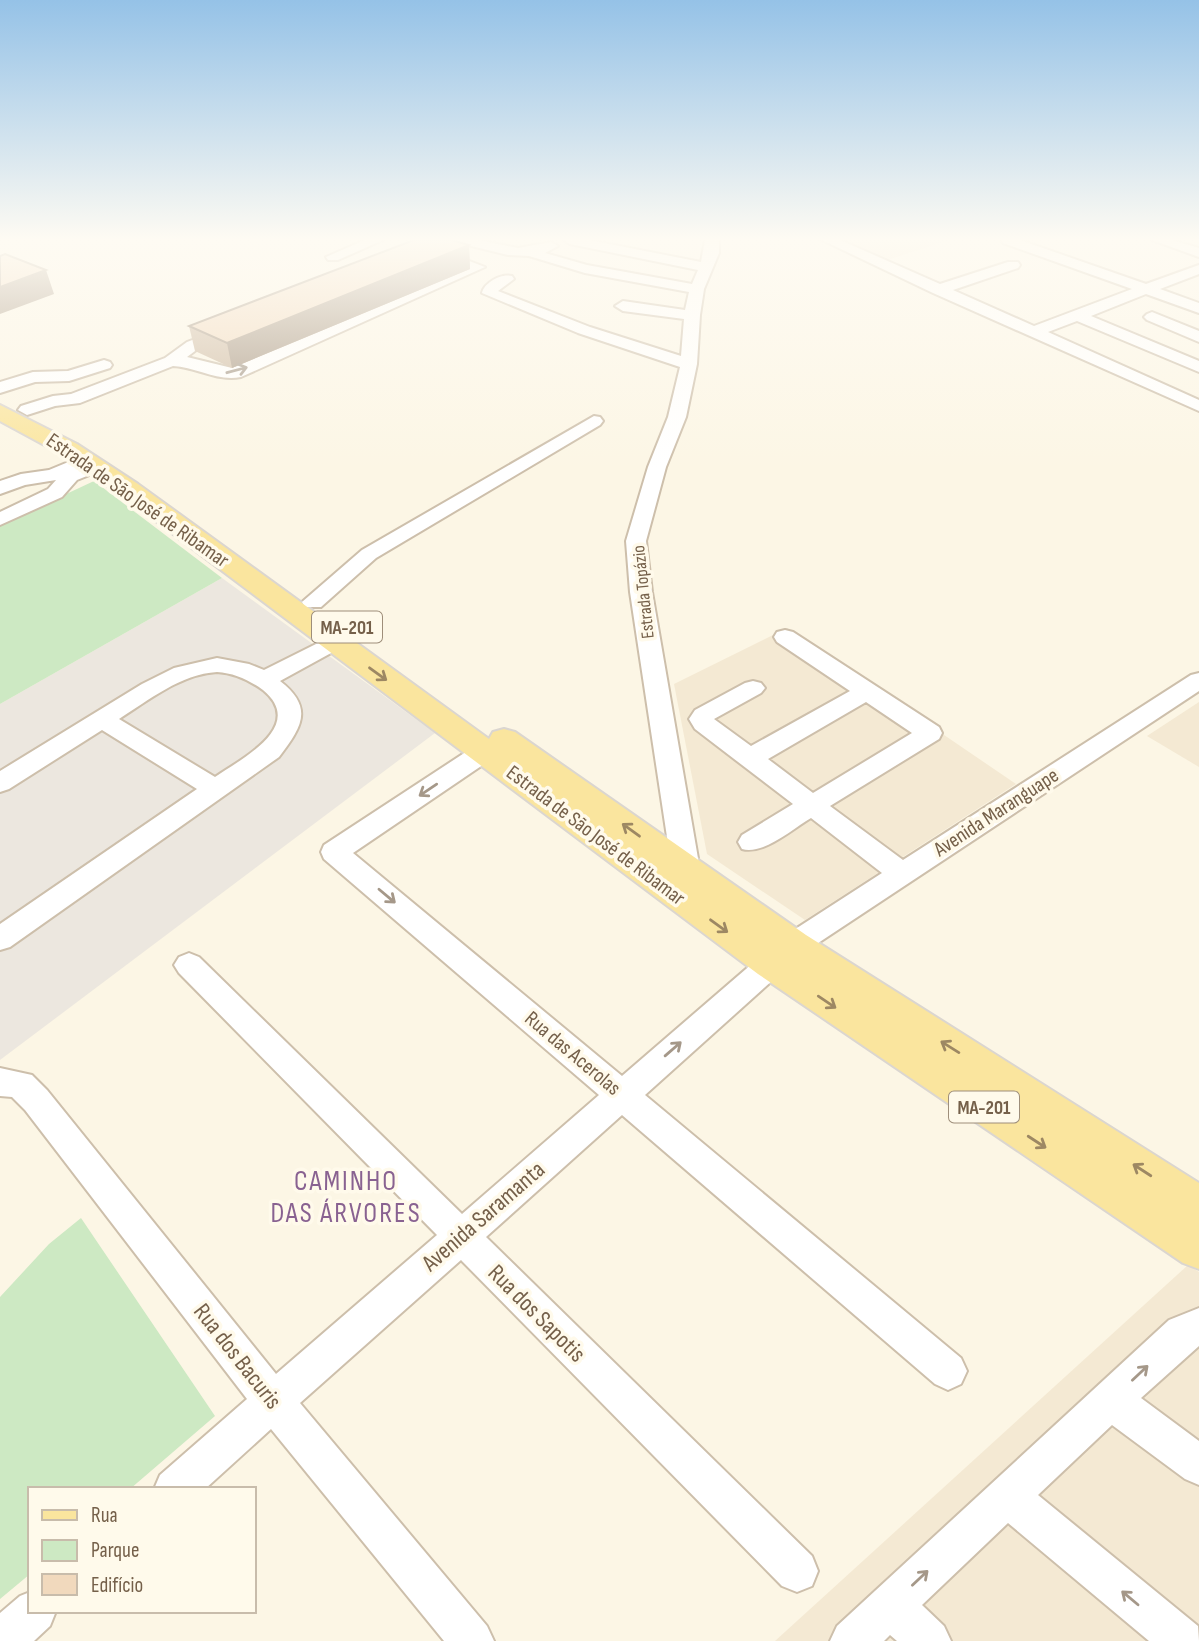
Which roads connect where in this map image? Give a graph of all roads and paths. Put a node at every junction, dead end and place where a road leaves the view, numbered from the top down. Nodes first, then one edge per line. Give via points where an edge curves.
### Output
1 (364, 317) edge
2 (550, 317) edge
3 (692, 317) edge
4 (999, 317) edge
5 (1076, 317) edge
6 (1079, 317) edge
7 (1152, 317) dead end
8 (245, 325) edge
9 (1034, 332) junction
10 (1199, 337) edge
11 (171, 361) junction
12 (689, 364) junction
13 (104, 365) dead end
14 (1199, 367) edge
15 (0, 388) edge
16 (0, 398) edge
17 (1194, 400) edge
18 (23, 413) edge
19 (594, 421) dead end
20 (90, 463) junction
21 (0, 488) edge
22 (0, 519) edge
23 (313, 602) junction
24 (785, 637) dead end
25 (334, 642) junction
26 (264, 680) junction
27 (1199, 680) edge
28 (754, 688) dead end
29 (867, 691) junction
30 (101, 719) junction
31 (484, 752) junction
32 (750, 758) junction
33 (0, 783) edge
34 (215, 789) junction
35 (811, 805) junction
36 (751, 842) dead end
37 (686, 870) junction
38 (902, 874) junction
39 (0, 939) edge
40 (782, 954) junction
41 (189, 965) dead end
42 (0, 1082) edge
43 (622, 1094) junction
44 (1199, 1207) edge
45 (461, 1236) junction
46 (1199, 1248) edge
47 (1199, 1327) edge
48 (947, 1371) dead end
49 (1111, 1400) junction
50 (274, 1401) junction
51 (1199, 1465) edge
52 (176, 1487) edge
53 (1007, 1496) junction
54 (797, 1571) dead end
55 (890, 1605) junction
56 (33, 1613) edge
57 (1, 1641) edge
58 (471, 1641) edge
59 (852, 1641) edge
60 (929, 1641) edge
61 (1182, 1641) edge

11 -> 1 street via 235,373
2 - 12 street
3 - 12 street, Estrada Topázio
4 - 9 street
5 - 9 street
6 - 14 street
7 - 10 street
8 - 11 street via 193,345
9 - 17 street
11 - 18 street via 74,399 62,409
12 - 37 street, Estrada Topázio via 636,541
13 - 15 street via 69,376 33,377
16 - 18 main road, Estrada de São José de Ribamar / MA-201
18 - 20 main road, Estrada de São José de Ribamar / MA-201
18 - 23 main road, Estrada de São José de Ribamar / MA-201 via 88,442 147,480
19 - 23 street via 369,554
20 - 21 street
20 - 22 street via 55,493
20 - 25 main road, Estrada de São José de Ribamar / MA-201
37 -> 23 main road, Estrada de São José de Ribamar / MA-201
24 - 29 street
25 - 26 street
25 -> 31 main road, Estrada de São José de Ribamar / MA-201
26 - 30 street via 237,668 204,667 170,678
26 - 34 street via 282,694 290,723 270,751
27 - 38 street, Avenida Maranguape
28 - 32 street via 701,719
29 - 32 street
29 - 35 street via 930,733
30 - 33 street
30 - 34 street
31 -> 40 main road, Estrada de São José de Ribamar / MA-201
31 -> 43 street, Rua das Acerolas via 334,852
32 - 35 street
34 - 39 street
35 - 36 street
35 - 38 street
37 - 40 main road, Estrada de São José de Ribamar / MA-201
38 - 40 street, Avenida Maranguape
43 -> 40 street, Avenida Saramanta
44 -> 40 main road, Estrada de São José de Ribamar / MA-201
40 -> 46 main road, Estrada de São José de Ribamar / MA-201
41 - 45 street, Rua dos Sapotis
42 - 50 street, Rua dos Bacuris via 21,1085 36,1100
43 - 45 street, Avenida Saramanta
43 - 48 street, Rua das Acerolas
45 - 50 street, Avenida Saramanta
45 - 54 street, Rua dos Sapotis
49 -> 47 street via 1182,1333
49 - 51 street
49 - 53 street
50 - 52 street, Avenida Saramanta
50 - 58 street, Rua dos Bacuris
55 -> 53 street
61 -> 53 street
55 - 59 street
55 - 60 street
56 - 57 street

